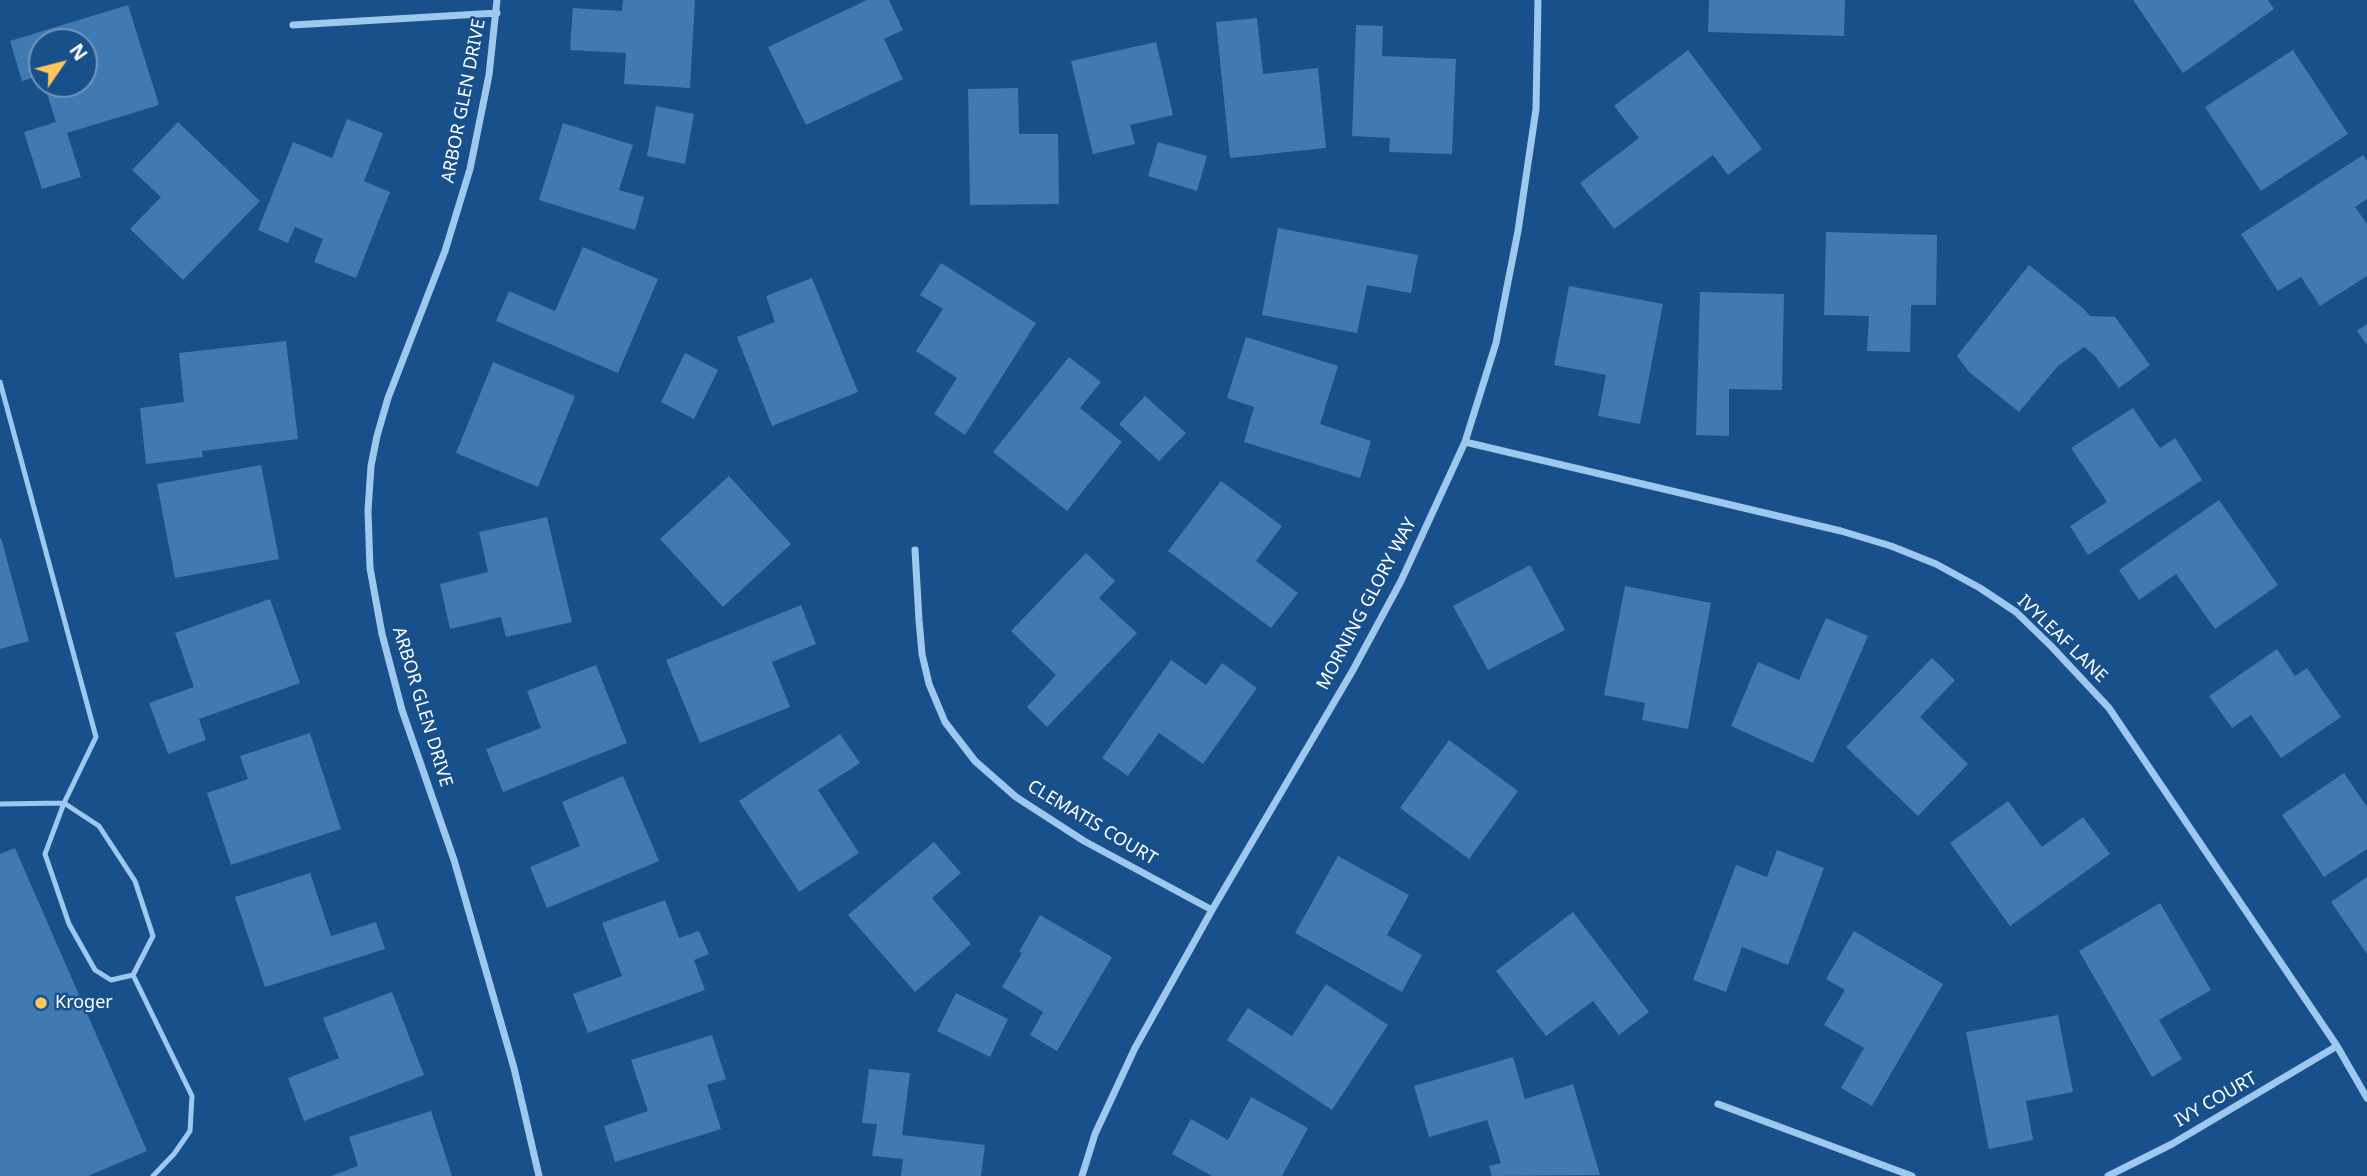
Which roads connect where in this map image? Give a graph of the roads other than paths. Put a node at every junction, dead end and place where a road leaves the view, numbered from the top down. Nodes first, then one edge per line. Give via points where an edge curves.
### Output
1 (497, 0) edge
2 (1538, 0) edge
3 (497, 13) junction
4 (293, 25) dead end
5 (0, 382) edge
6 (1465, 442) junction
7 (915, 550) dead end
8 (64, 803) junction
9 (0, 804) edge
10 (1212, 910) junction
11 (133, 975) junction
12 (2337, 1046) junction
13 (2367, 1098) edge
14 (1718, 1104) dead end
15 (153, 1176) edge
16 (539, 1176) edge
17 (1082, 1176) edge
18 (1912, 1176) edge
19 (2108, 1176) edge

1 - 3 street, ARBOR GLEN DRIVE
2 - 6 street, MORNING GLORY WAY via 1536,109 1518,231 1496,343
3 - 4 street
3 - 16 street, ARBOR GLEN DRIVE via 470,169 377,436 368,511 370,568 402,710 454,860 514,1068
5 - 8 lane via 96,737
6 - 10 street, MORNING GLORY WAY via 1401,581 1353,670
6 - 12 street, IVYLEAF LANE via 1891,546 1936,565 2007,606 2109,708
7 - 10 street, CLEMATIS COURT via 922,654 929,684 945,722 975,761 1016,797 1084,841
8 - 9 lane
8 - 11 lane via 99,826 135,881 153,936
8 - 11 lane via 45,854 69,924 95,970 111,980
10 - 17 street, MORNING GLORY WAY via 1135,1048 1095,1134
11 - 15 lane via 192,1096 190,1131
12 - 13 street, IVYLEAF LANE
12 - 19 street, IVY COURT via 2172,1144
14 - 18 street

